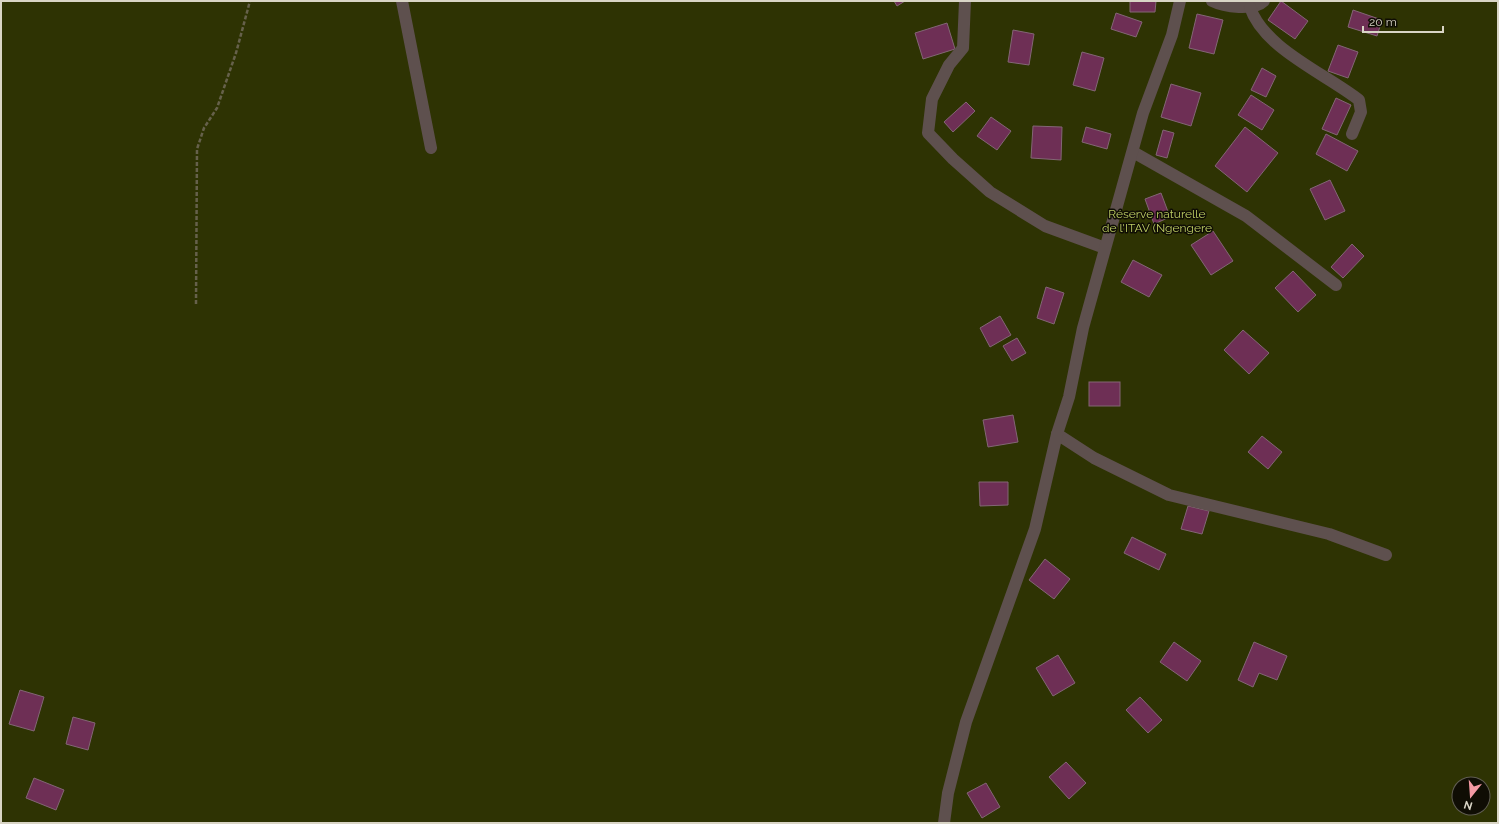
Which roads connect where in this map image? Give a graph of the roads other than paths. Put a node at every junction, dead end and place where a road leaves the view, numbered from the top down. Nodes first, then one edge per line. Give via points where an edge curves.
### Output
1 (402, 1) edge
2 (965, 1) edge
3 (1180, 1) edge
4 (1212, 1) edge
5 (1264, 1) edge
6 (1250, 6) junction
7 (1352, 134) dead end
8 (431, 148) dead end
9 (1133, 152) junction
10 (1105, 248) junction
11 (1336, 285) dead end
12 (1058, 434) junction
13 (1386, 556) dead end
14 (944, 823) edge

1 - 8 street
2 - 10 street via 963,48 949,65 932,99 928,133 990,192 1045,226
3 - 9 street via 1172,35
4 - 6 street via 1245,8
5 - 6 street
6 - 7 street via 1253,17 1262,30 1359,100 1361,112
9 - 10 street
9 - 11 street via 1246,216
10 - 12 street
12 - 13 street via 1094,458 1169,495 1329,534
12 - 14 street via 1035,529 966,722 948,793

